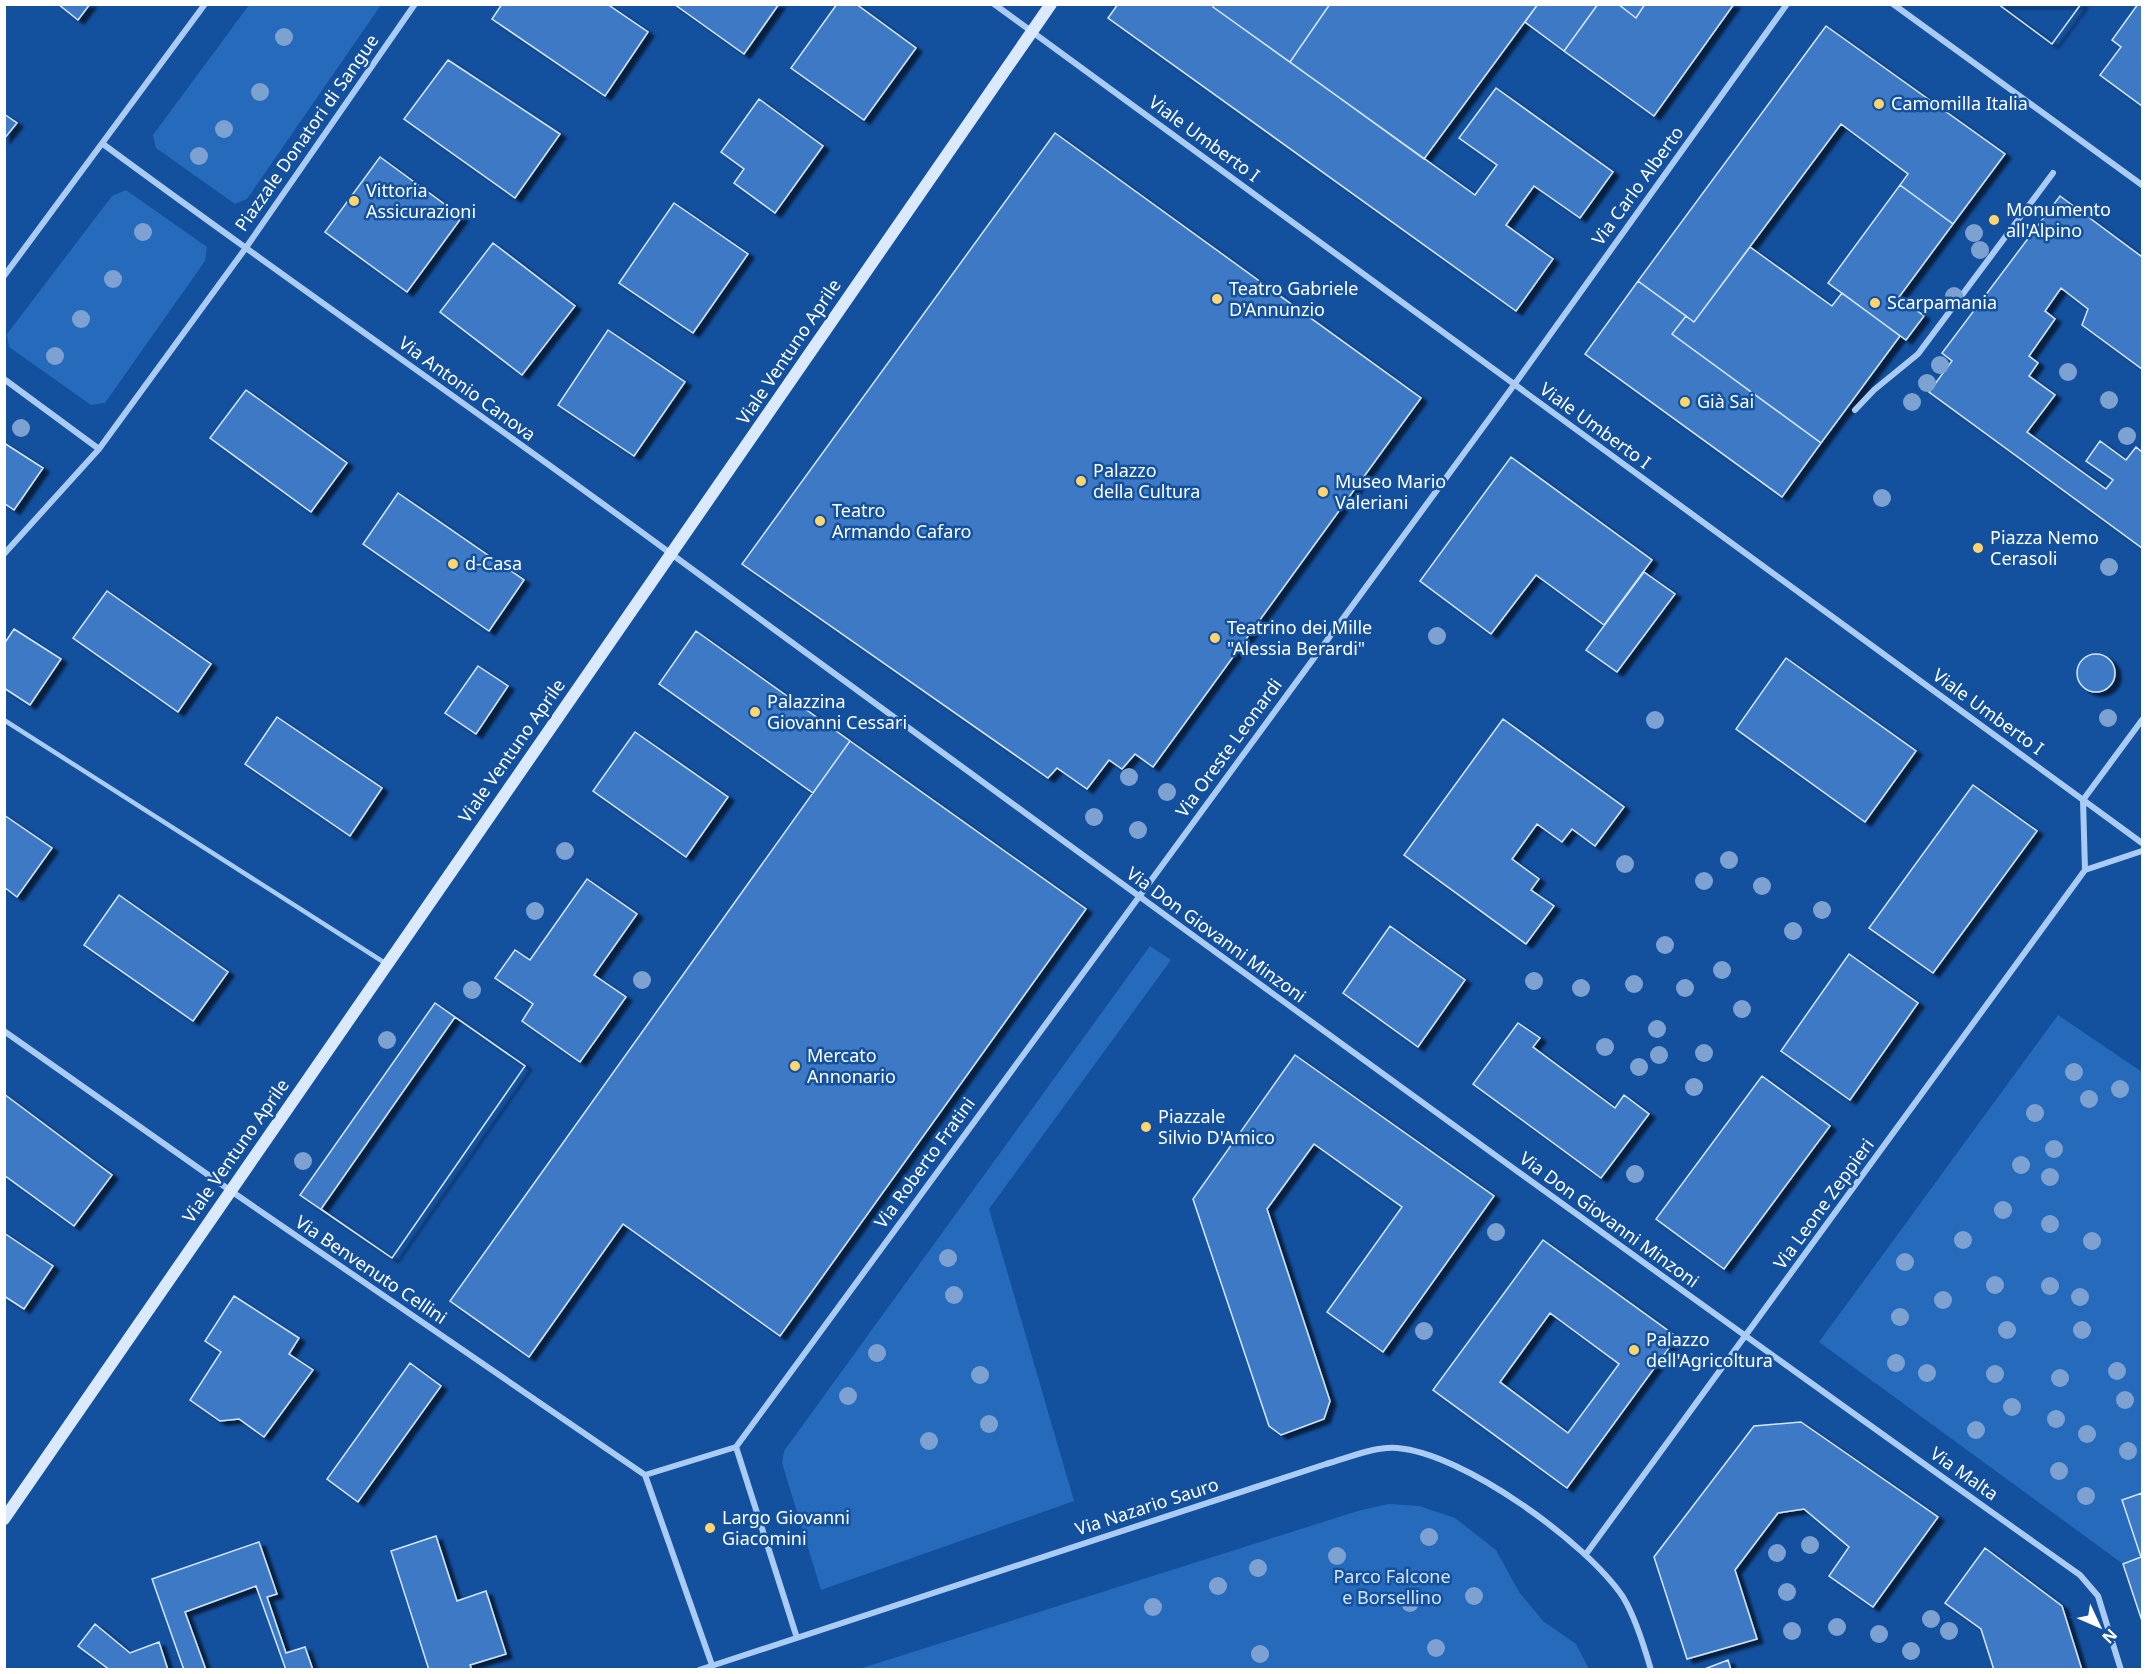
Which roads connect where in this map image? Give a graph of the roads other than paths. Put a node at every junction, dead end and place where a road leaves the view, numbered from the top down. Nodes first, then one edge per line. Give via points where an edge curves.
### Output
1 (205, 4) edge
2 (415, 4) edge
3 (994, 4) edge
4 (1051, 4) edge
5 (1787, 4) edge
6 (1893, 4) edge
7 (1032, 32) junction
8 (103, 144) junction
9 (2052, 173) dead end
10 (2142, 185) edge
11 (245, 249) junction
12 (4, 276) edge
13 (4, 379) edge
14 (1514, 385) junction
15 (1855, 410) dead end
16 (99, 449) junction
17 (671, 553) junction
18 (4, 554) edge
19 (4, 720) edge
20 (2142, 720) edge
21 (2084, 800) junction
22 (2142, 843) edge
23 (2142, 851) edge
24 (2085, 870) junction
25 (1139, 898) junction
26 (387, 965) junction
27 (4, 1031) edge
28 (231, 1191) junction
29 (1746, 1337) junction
30 (736, 1447) junction
31 (645, 1475) junction
32 (4, 1519) edge
33 (1586, 1554) junction
34 (796, 1638) junction
35 (712, 1665) junction
36 (699, 1670) edge
37 (1652, 1670) edge
38 (2121, 1670) edge

1 - 8 street
2 - 11 street, Piazzale Donatori di Sangue
3 - 7 street, Viale Umberto I
4 - 7 main road, Viale Ventuno Aprile
5 - 14 street, Via Carlo Alberto
6 - 10 street
7 - 14 street, Viale Umberto I
7 - 17 main road, Viale Ventuno Aprile
8 - 11 street, Piazzale Donatori di Sangue
8 - 12 street
9 - 15 street via 1918,354
11 - 16 street, Piazzale Donatori di Sangue
11 - 17 street, Via Antonio Canova
13 - 16 street
14 - 21 street, Viale Umberto I
14 - 25 street, Via Oreste Leonardi
16 - 18 street, Piazzale Donatori di Sangue
17 - 25 street, Via Don Giovanni Minzoni
17 - 26 main road, Viale Ventuno Aprile
19 - 26 lane
20 - 21 street
21 - 22 street, Viale Umberto I
21 - 24 street
23 - 24 street
24 - 29 street, Via Leone Zeppieri
25 - 29 street, Via Don Giovanni Minzoni
25 - 30 street, Via Roberto Fratini
26 - 28 main road, Viale Ventuno Aprile
27 - 28 street, Via Benvenuto Cellini
28 - 31 street, Via Benvenuto Cellini
28 - 32 main road, Viale Ventuno Aprile
29 - 33 street, Via Leone Zeppieri
29 - 38 street, Via Malta via 2080,1575 2098,1596
30 - 31 street
30 - 34 street
31 - 35 street
33 - 34 street, Via Nazario Sauro via 1517,1502 1455,1466 1427,1454 1396,1448 1326,1464
33 - 37 street, Via Nazario Sauro via 1623,1598
34 - 35 street, Via Nazario Sauro
35 - 36 street, Via Nazario Sauro

